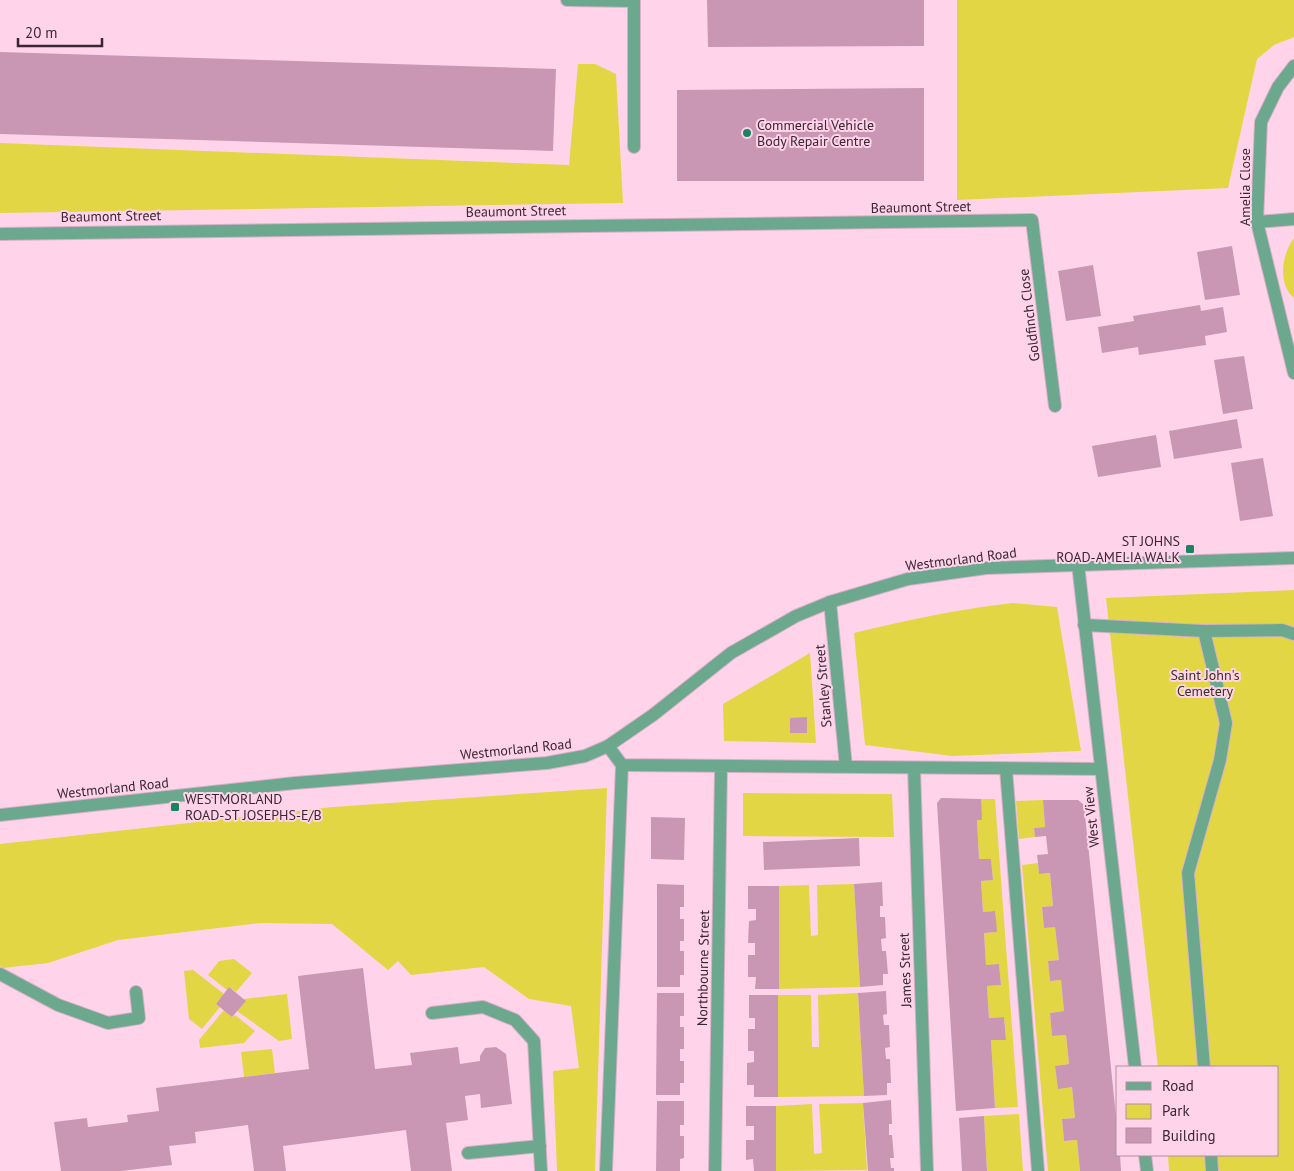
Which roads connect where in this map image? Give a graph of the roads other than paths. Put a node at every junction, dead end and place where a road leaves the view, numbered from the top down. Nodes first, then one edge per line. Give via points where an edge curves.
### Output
1 (566, 0) edge
2 (634, 1) edge
3 (1294, 66) edge
4 (634, 147) dead end
5 (1294, 219) edge
6 (1032, 220) joint
7 (1256, 222) junction
8 (0, 234) edge
9 (1294, 373) edge
10 (1055, 406) dead end
11 (1294, 558) edge
12 (1078, 564) junction
13 (830, 602) junction
14 (1084, 625) junction
15 (1204, 631) junction
16 (1294, 634) edge
17 (608, 746) junction
18 (622, 765) junction
19 (721, 766) junction
20 (846, 767) junction
21 (914, 768) junction
22 (1006, 769) junction
23 (1101, 769) junction
24 (0, 815) edge
25 (0, 974) edge
26 (136, 992) dead end
27 (432, 1013) dead end
28 (1135, 1066) edge
29 (1204, 1066) edge
30 (540, 1146) junction
31 (468, 1153) dead end
32 (1145, 1156) edge
33 (1210, 1156) edge
34 (541, 1171) edge
35 (606, 1171) edge
36 (714, 1171) edge
37 (927, 1171) edge
38 (1038, 1171) edge
39 (1147, 1171) edge
40 (1212, 1171) edge

1 - 2 street
2 - 4 street
3 - 7 street, Amelia Close via 1278,87 1261,122
5 - 7 street
6 - 8 street, Beaumont Street
6 - 10 street, Goldfinch Close
7 - 9 street, Amelia Close
11 - 12 street, Westmorland Road
12 - 13 street, Westmorland Road via 986,568 908,579
12 - 14 street, West View
13 - 17 street, Westmorland Road via 796,616 731,653
13 - 20 street, Stanley Street
14 - 15 street
14 - 23 street, West View
15 - 16 street via 1282,630
15 - 29 street via 1226,723 1220,760 1188,873
17 - 18 street
17 - 24 street, Westmorland Road via 585,756 547,763 295,783
18 - 19 street
18 - 35 street
19 - 20 street
19 - 36 street, Northbourne Street
20 - 21 street
21 - 22 street
21 - 37 street, James Street
22 - 23 street
22 - 38 street
23 - 28 street, West View
25 - 26 street via 58,1005 108,1023 140,1018
27 - 30 street via 483,1007 516,1020 534,1041
30 - 31 street
30 - 34 street
32 - 39 street
33 - 40 street

